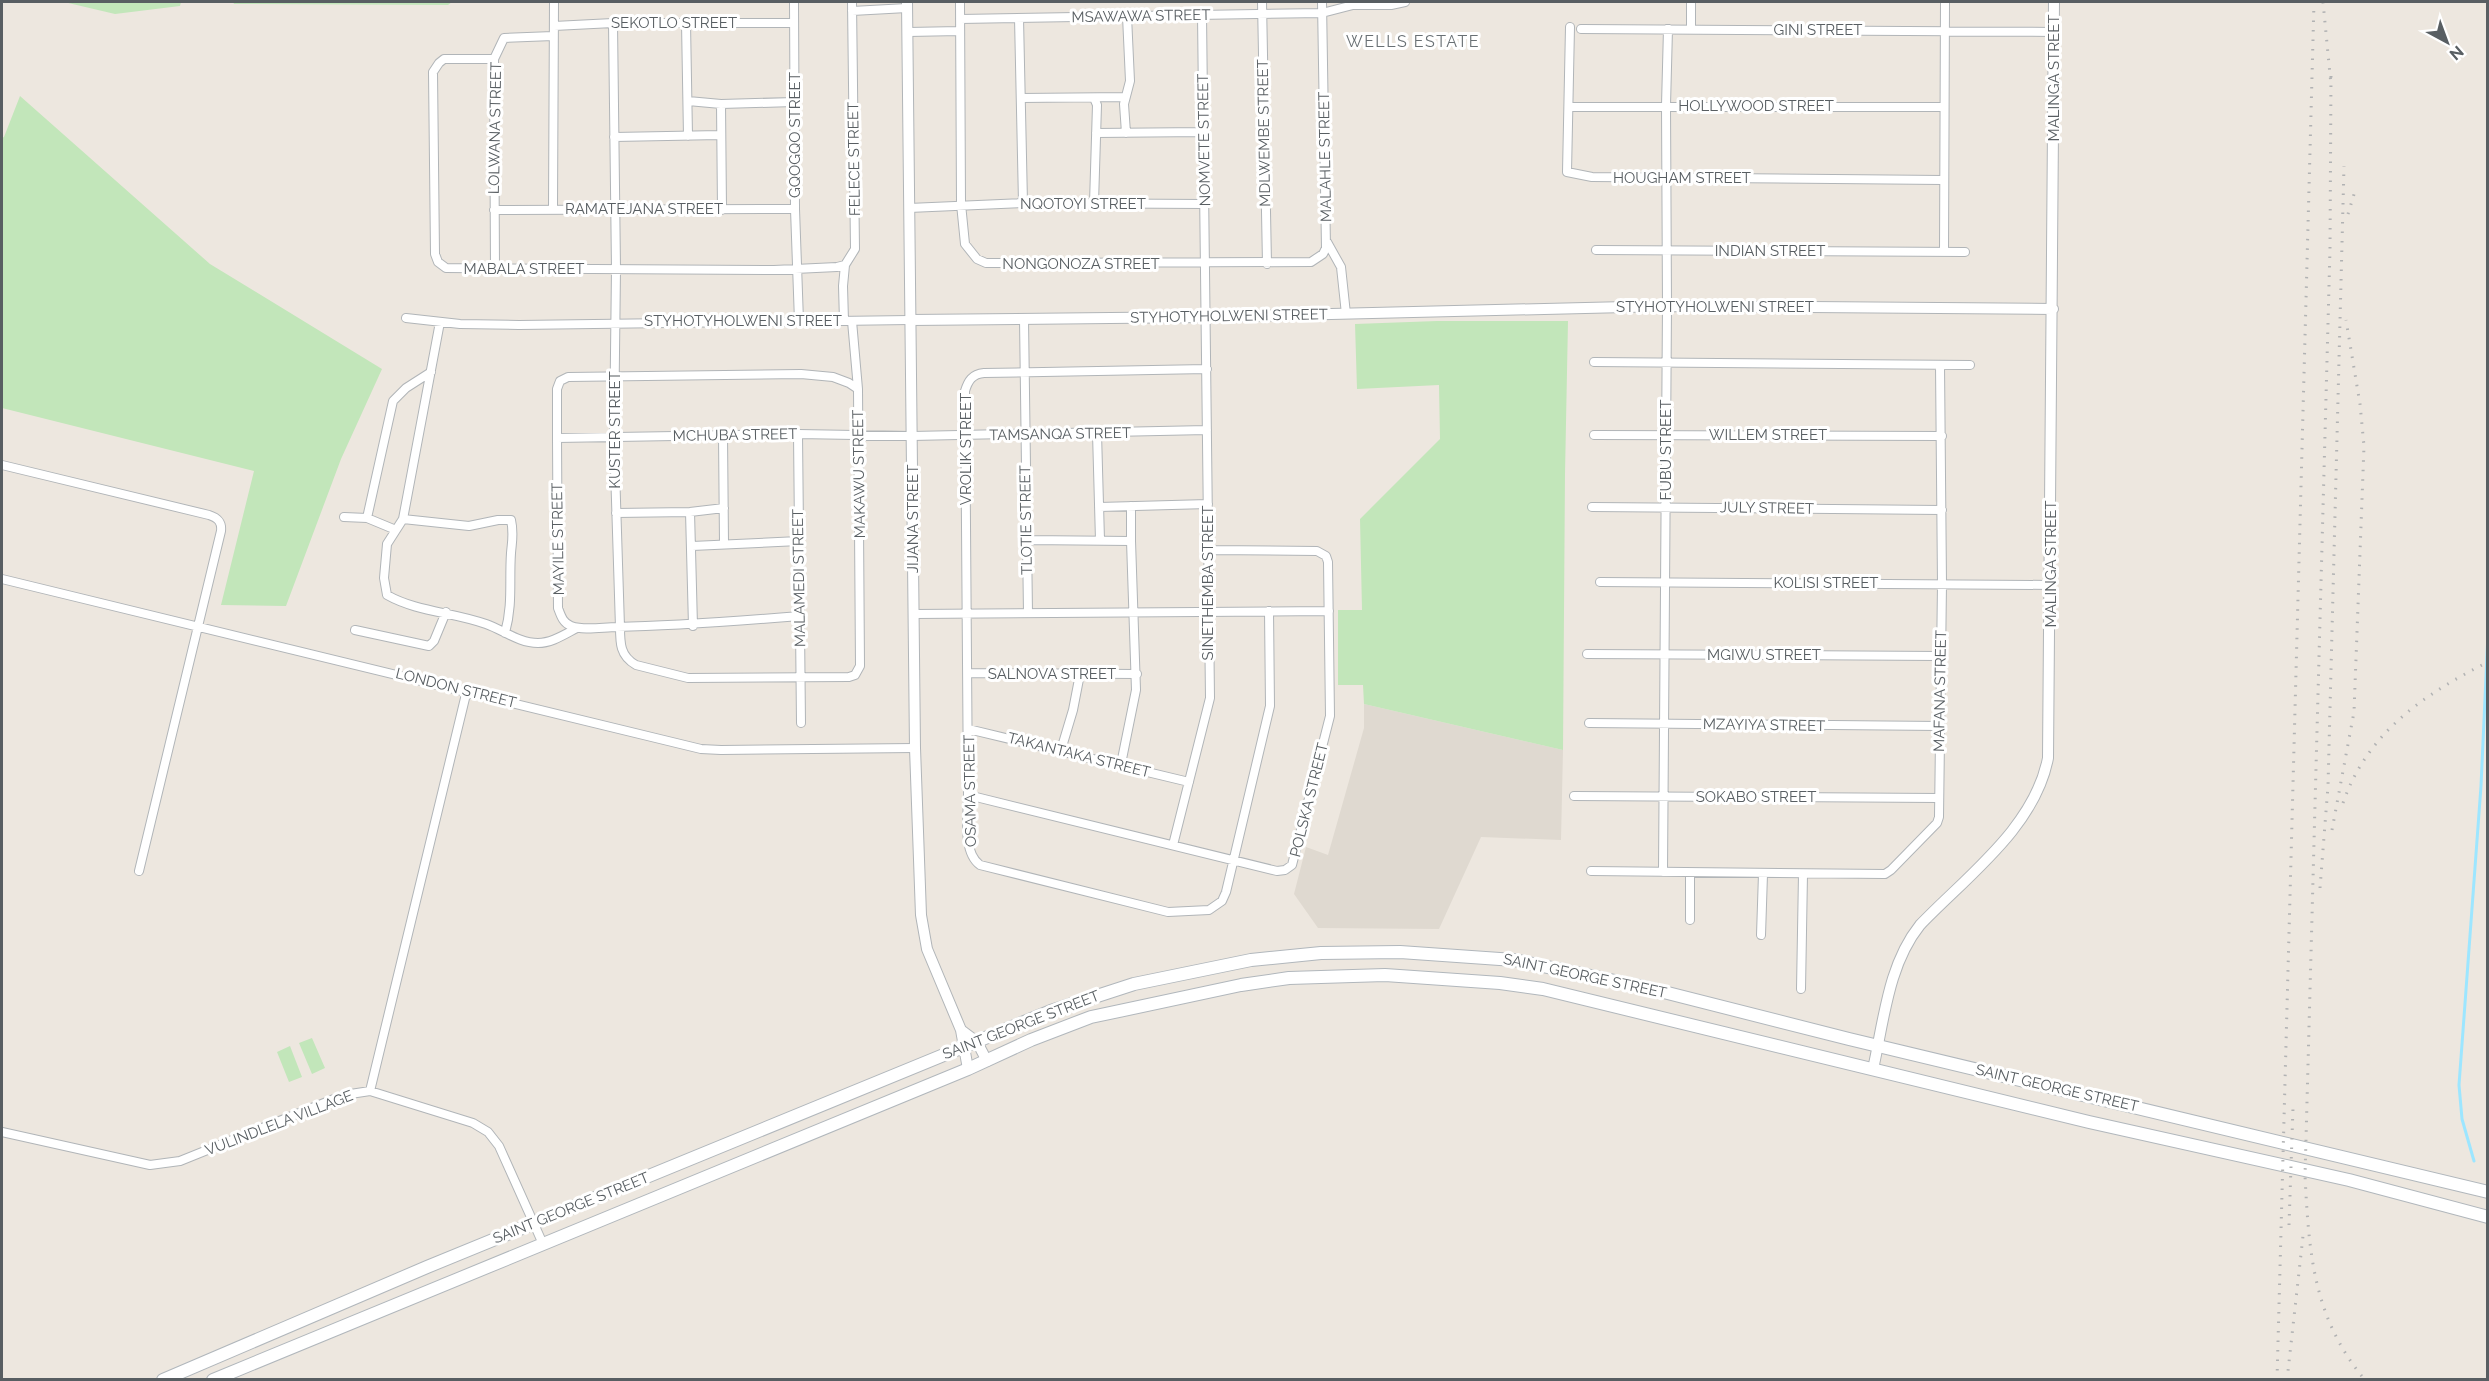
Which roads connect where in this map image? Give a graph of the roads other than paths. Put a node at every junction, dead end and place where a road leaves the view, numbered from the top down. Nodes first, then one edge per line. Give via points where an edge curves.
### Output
1 (554, 2) edge
2 (794, 2) edge
3 (960, 2) edge
4 (1262, 2) edge
5 (1322, 2) edge
6 (1405, 2) edge
7 (1691, 2) edge
8 (1945, 2) edge
9 (2055, 2) edge
10 (907, 5) edge
11 (852, 6) edge
12 (1322, 14) junction
13 (1202, 15) junction
14 (1262, 15) junction
15 (1127, 16) junction
16 (1019, 18) junction
17 (960, 19) junction
18 (686, 22) junction
19 (794, 22) junction
20 (613, 23) junction
21 (1570, 27) dead end
22 (1581, 28) dead end
23 (1668, 29) junction
24 (1691, 29) junction
25 (553, 31) junction
26 (1945, 31) junction
27 (908, 32) junction
28 (960, 32) junction
29 (2054, 32) junction
30 (494, 59) junction
31 (1125, 97) junction
32 (1021, 98) junction
33 (1094, 98) junction
34 (688, 101) junction
35 (794, 102) junction
36 (721, 104) junction
37 (1666, 105) junction
38 (1569, 107) junction
39 (1943, 107) junction
40 (1126, 132) junction
41 (1204, 132) junction
42 (1096, 133) junction
43 (720, 135) junction
44 (688, 136) junction
45 (614, 137) junction
46 (1667, 178) junction
47 (1943, 180) junction
48 (1023, 203) junction
49 (1094, 203) junction
50 (962, 204) junction
51 (1205, 204) junction
52 (553, 208) junction
53 (909, 208) junction
54 (795, 209) junction
55 (494, 210) junction
56 (616, 210) junction
57 (722, 210) junction
58 (1327, 242) junction
59 (1596, 250) dead end
60 (1666, 250) junction
61 (1944, 252) junction
62 (1965, 252) dead end
63 (1204, 264) junction
64 (1267, 264) junction
65 (845, 265) junction
66 (495, 269) junction
67 (616, 269) junction
68 (798, 269) junction
69 (1667, 306) junction
70 (2053, 309) junction
71 (1346, 314) junction
72 (1205, 317) junction
73 (406, 318) dead end
74 (1024, 319) junction
75 (910, 320) junction
76 (799, 321) junction
77 (848, 321) junction
78 (440, 322) junction
79 (615, 322) junction
80 (1594, 362) dead end
81 (1666, 362) junction
82 (1940, 364) junction
83 (1970, 364) dead end
84 (1207, 369) junction
85 (431, 372) junction
86 (1026, 372) junction
87 (615, 377) junction
88 (858, 389) junction
89 (1207, 430) junction
90 (1097, 433) junction
91 (798, 434) junction
92 (859, 434) junction
93 (1025, 434) junction
94 (1665, 434) junction
95 (723, 435) junction
96 (1594, 435) dead end
97 (912, 436) junction
98 (966, 436) junction
99 (1942, 436) junction
100 (614, 437) junction
101 (557, 438) junction
102 (2, 465) edge
103 (1208, 504) junction
104 (1131, 506) junction
105 (1099, 507) junction
106 (1592, 507) dead end
107 (1666, 507) junction
108 (724, 508) junction
109 (1942, 510) junction
110 (690, 512) junction
111 (616, 513) junction
112 (344, 517) dead end
113 (368, 518) junction
114 (403, 519) junction
115 (396, 530) junction
116 (1026, 540) junction
117 (1100, 540) junction
118 (799, 541) junction
119 (1131, 541) junction
120 (724, 543) junction
121 (692, 546) junction
122 (1207, 550) junction
123 (2, 579) edge
124 (1600, 582) dead end
125 (1665, 582) junction
126 (1942, 584) junction
127 (2051, 585) junction
128 (1329, 610) junction
129 (1269, 611) junction
130 (446, 612) junction
131 (1208, 612) junction
132 (1135, 613) junction
133 (914, 614) junction
134 (967, 614) junction
135 (1028, 614) junction
136 (800, 616) junction
137 (693, 626) junction
138 (197, 627) junction
139 (621, 627) junction
140 (577, 628) junction
141 (355, 630) dead end
142 (505, 633) junction
143 (1587, 654) dead end
144 (1664, 655) junction
145 (1940, 656) junction
146 (968, 673) junction
147 (1080, 674) junction
148 (1137, 674) junction
149 (800, 678) junction
150 (467, 690) junction
151 (801, 723) dead end
152 (1589, 723) dead end
153 (1663, 724) junction
154 (1940, 726) junction
155 (968, 729) junction
156 (915, 748) junction
157 (1061, 750) junction
158 (1121, 764) junction
159 (1189, 782) junction
160 (968, 795) junction
161 (1574, 796) dead end
162 (1662, 796) junction
163 (1939, 798) junction
164 (1173, 845) junction
165 (1232, 861) junction
166 (138, 871) dead end
167 (1590, 871) dead end
168 (1663, 872) junction
169 (1690, 873) junction
170 (1763, 874) junction
171 (1803, 874) junction
172 (1690, 920) dead end
173 (1761, 936) dead end
174 (1801, 989) dead end
175 (960, 1030) junction
176 (977, 1042) junction
177 (1878, 1045) junction
178 (964, 1048) junction
179 (987, 1061) junction
180 (968, 1069) junction
181 (1873, 1069) junction
182 (370, 1091) junction
183 (2, 1132) edge
184 (2487, 1192) edge
185 (2487, 1217) edge
186 (534, 1223) junction
187 (543, 1244) junction
188 (163, 1380) edge
189 (213, 1380) edge

1 - 25 street
2 - 19 street, GQOGQO STREET
3 - 17 street, NONGONOZA STREET
4 - 14 street, MDLWEMBE STREET
5 - 12 street, MALAHLE STREET
6 - 12 street, MSAWAWA STREET via 1353,5
7 - 24 street
8 - 26 street
9 - 29 street, MALINGA STREET
10 - 11 street
10 - 27 street, JIJANA STREET
11 - 65 street, FELECE STREET via 855,249
12 - 14 street, MSAWAWA STREET
12 - 58 street, MALAHLE STREET
13 - 14 street, MSAWAWA STREET
13 - 15 street, MSAWAWA STREET
13 - 41 street, NOMVETE STREET
14 - 64 street, MDLWEMBE STREET
15 - 16 street, MSAWAWA STREET
15 - 31 street via 1130,81
16 - 17 street, MSAWAWA STREET
16 - 32 street
17 - 28 street, NONGONOZA STREET
18 - 19 street, SEKOTLO STREET
18 - 20 street, SEKOTLO STREET
18 - 34 street
19 - 35 street, GQOGQO STREET
20 - 25 street, SEKOTLO STREET
20 - 45 street, KUSTER STREET
21 - 38 street, HOUGHAM STREET
22 - 23 street, GINI STREET
23 - 24 street, GINI STREET
23 - 37 street, FUBU STREET
24 - 26 street, GINI STREET
25 - 30 street, LOLWANA STREET via 504,38
25 - 52 street
26 - 29 street, GINI STREET
26 - 39 street
27 - 28 street
27 - 53 street, JIJANA STREET
28 - 50 street, NONGONOZA STREET
29 - 70 street, MALINGA STREET
30 - 55 street, LOLWANA STREET
30 - 66 street, MABALA STREET via 444,59 432,76 436,258 446,268
31 - 33 street
31 - 40 street
32 - 33 street
32 - 48 street
33 - 42 street
34 - 36 street
34 - 44 street
35 - 36 street
35 - 54 street, GQOGQO STREET
36 - 43 street
37 - 38 street, HOLLYWOOD STREET
37 - 39 street, HOLLYWOOD STREET
37 - 46 street, FUBU STREET
38 - 46 street, HOUGHAM STREET via 1567,172 1592,177
39 - 47 street
40 - 41 street
40 - 42 street
41 - 51 street, NOMVETE STREET
42 - 49 street
43 - 44 street
43 - 57 street
44 - 45 street
45 - 56 street, KUSTER STREET
46 - 47 street, HOUGHAM STREET
46 - 60 street, FUBU STREET
47 - 61 street
48 - 49 street, NQOTOYI STREET
48 - 50 street, NQOTOYI STREET
49 - 51 street, NQOTOYI STREET
50 - 53 street, NQOTOYI STREET
50 - 63 street, NONGONOZA STREET via 965,244 977,259 986,263
51 - 63 street, NOMVETE STREET
52 - 55 street, RAMATEJANA STREET
52 - 56 street, RAMATEJANA STREET
53 - 75 street, JIJANA STREET
54 - 57 street, RAMATEJANA STREET
54 - 68 street, GQOGQO STREET
55 - 66 street, LOLWANA STREET
56 - 57 street, RAMATEJANA STREET
56 - 67 street, KUSTER STREET
58 - 64 street, MALAHLE STREET via 1323,254 1311,262
58 - 71 street via 1341,267
59 - 60 street, INDIAN STREET
60 - 61 street, INDIAN STREET
60 - 69 street, FUBU STREET
61 - 62 street, INDIAN STREET
63 - 64 street, NONGONOZA STREET
63 - 72 street, NOMVETE STREET
65 - 68 street
65 - 77 street, FELECE STREET via 843,286
66 - 67 street, MABALA STREET
67 - 68 street, MABALA STREET
67 - 79 street, KUSTER STREET
68 - 76 street, GQOGQO STREET
69 - 70 street, STYHOTYHOLWENI STREET
69 - 71 street, STYHOTYHOLWENI STREET
69 - 81 street, FUBU STREET
70 - 127 street, MALINGA STREET
71 - 72 street, STYHOTYHOLWENI STREET
72 - 74 street, STYHOTYHOLWENI STREET
72 - 84 street, SINETHEMBA STREET
73 - 78 street, STYHOTYHOLWENI STREET
74 - 75 street, STYHOTYHOLWENI STREET
74 - 86 street, TLOTIE STREET
75 - 77 street, STYHOTYHOLWENI STREET
75 - 97 street, JIJANA STREET
76 - 77 street, STYHOTYHOLWENI STREET
76 - 79 street, STYHOTYHOLWENI STREET
77 - 88 street, FELECE STREET
78 - 79 street, STYHOTYHOLWENI STREET
78 - 85 street
79 - 87 street, KUSTER STREET
80 - 81 street
81 - 82 street
81 - 94 street, FUBU STREET
82 - 83 street
82 - 99 street, MAFANA STREET
84 - 86 street, VROLIK STREET
84 - 89 street, SINETHEMBA STREET
85 - 113 street via 393,401
85 - 114 street
86 - 93 street, TLOTIE STREET
86 - 98 street, VROLIK STREET via 984,373 970,378 965,391
87 - 88 street, MAKAWU STREET via 818,375 842,380
87 - 100 street, KUSTER STREET
87 - 101 street, MAYILE STREET via 568,377 560,381
88 - 92 street, MAKAWU STREET
89 - 90 street, TAMSANQA STREET
89 - 103 street, SINETHEMBA STREET
90 - 93 street, TAMSANQA STREET
90 - 105 street
91 - 92 street, MCHUBA STREET
91 - 95 street, MCHUBA STREET
91 - 118 street, MALAMEDI STREET
92 - 97 street, MCHUBA STREET
92 - 149 street, MAKAWU STREET via 859,671 849,677
93 - 98 street, TAMSANQA STREET
93 - 116 street, TLOTIE STREET
94 - 96 street, WILLEM STREET
94 - 99 street, WILLEM STREET
94 - 107 street, FUBU STREET
95 - 100 street, MCHUBA STREET
95 - 108 street
97 - 98 street, TAMSANQA STREET
97 - 133 street, JIJANA STREET
98 - 134 street, VROLIK STREET
99 - 109 street, MAFANA STREET
100 - 101 street, MCHUBA STREET
100 - 111 street, KUSTER STREET
101 - 140 street, MAYILE STREET via 558,608 565,622
102 - 138 street via 217,518 221,531
103 - 104 street
103 - 122 street, SINETHEMBA STREET
104 - 105 street
104 - 119 street
105 - 117 street
106 - 107 street, JULY STREET
107 - 109 street, JULY STREET
107 - 125 street, FUBU STREET
108 - 110 street
108 - 120 street
109 - 126 street, MAFANA STREET
110 - 111 street
110 - 121 street
111 - 139 street, KUSTER STREET
112 - 113 street
113 - 115 street
114 - 115 street
114 - 142 street via 469,526 511,520 512,584
115 - 130 street via 387,544 387,595 404,604
116 - 117 street
116 - 135 street, TLOTIE STREET
117 - 119 street
118 - 120 street
118 - 136 street, MALAMEDI STREET
119 - 132 street
120 - 121 street
121 - 137 street
122 - 128 street, POLSKA STREET via 1317,550 1323,553 1329,567
122 - 131 street, SINETHEMBA STREET
123 - 138 street, LONDON STREET
124 - 125 street, KOLISI STREET
125 - 126 street, KOLISI STREET
125 - 144 street, FUBU STREET
126 - 127 street, KOLISI STREET
126 - 145 street, MAFANA STREET
127 - 177 street, MALINGA STREET via 2050,745 2040,790 2020,822 1907,943 1895,971
128 - 129 street
128 - 165 street, POLSKA STREET via 1330,716 1293,862 1285,870 1277,871
129 - 131 street
129 - 165 street, OSAMA STREET via 1270,706
130 - 141 street via 429,646
130 - 142 street
131 - 132 street
131 - 159 street, SINETHEMBA STREET via 1210,698
132 - 135 street
132 - 148 street
133 - 134 street
133 - 156 street, JIJANA STREET
134 - 135 street
134 - 146 street, OSAMA STREET
136 - 137 street
136 - 149 street, MALAMEDI STREET
137 - 139 street
138 - 150 street, LONDON STREET
138 - 166 street
139 - 140 street
139 - 149 street, KUSTER STREET via 624,655 636,665 656,671 697,679
140 - 142 street via 538,643
143 - 144 street, MGIWU STREET
144 - 145 street, MGIWU STREET
144 - 153 street, FUBU STREET
145 - 154 street, MAFANA STREET
146 - 147 street, SALNOVA STREET
146 - 155 street, OSAMA STREET
147 - 148 street, SALNOVA STREET
147 - 157 street
148 - 158 street
149 - 151 street, MALAMEDI STREET
150 - 156 street, LONDON STREET via 712,750
150 - 182 street
152 - 153 street, MZAYIYA STREET
153 - 154 street, MZAYIYA STREET
153 - 162 street, FUBU STREET
154 - 163 street, MAFANA STREET
155 - 157 street, TAKANTAKA STREET
155 - 160 street, OSAMA STREET
156 - 175 street, JIJANA STREET via 924,940
157 - 158 street, TAKANTAKA STREET
158 - 159 street, TAKANTAKA STREET
159 - 164 street, SINETHEMBA STREET
160 - 164 street, POLSKA STREET
160 - 165 street, OSAMA STREET via 969,849 977,862 1056,885 1168,912 1209,909 1222,901
161 - 162 street, SOKABO STREET
162 - 163 street, SOKABO STREET
162 - 168 street, FUBU STREET
163 - 171 street, MAFANA STREET via 1937,823 1885,874
164 - 165 street, POLSKA STREET
167 - 168 street, MAFANA STREET
168 - 169 street, MAFANA STREET
169 - 170 street, MAFANA STREET
169 - 172 street
170 - 171 street, MAFANA STREET
170 - 173 street
171 - 174 street
175 - 176 street
175 - 178 street, JIJANA STREET
176 - 177 main road, SAINT GEORGE STREET via 1089,997 1196,970 1321,953 1400,952 1514,960 1587,973
176 - 178 main road, SAINT GEORGE STREET
176 - 179 street
177 - 181 street, MALINGA STREET
177 - 184 main road, SAINT GEORGE STREET
178 - 180 street, JIJANA STREET
178 - 186 main road, SAINT GEORGE STREET
179 - 180 main road, SAINT GEORGE STREET
179 - 181 main road, SAINT GEORGE STREET via 1069,1024 1157,1002 1288,978 1385,975 1543,989
180 - 187 main road, SAINT GEORGE STREET
181 - 185 main road, SAINT GEORGE STREET via 2349,1180
182 - 183 street, VULINDLELA VILLAGE via 344,1095 161,1166
182 - 186 street, VULINDLELA VILLAGE via 473,1123 488,1132 501,1150
186 - 187 street, VULINDLELA VILLAGE
186 - 188 main road, SAINT GEORGE STREET
187 - 189 main road, SAINT GEORGE STREET

